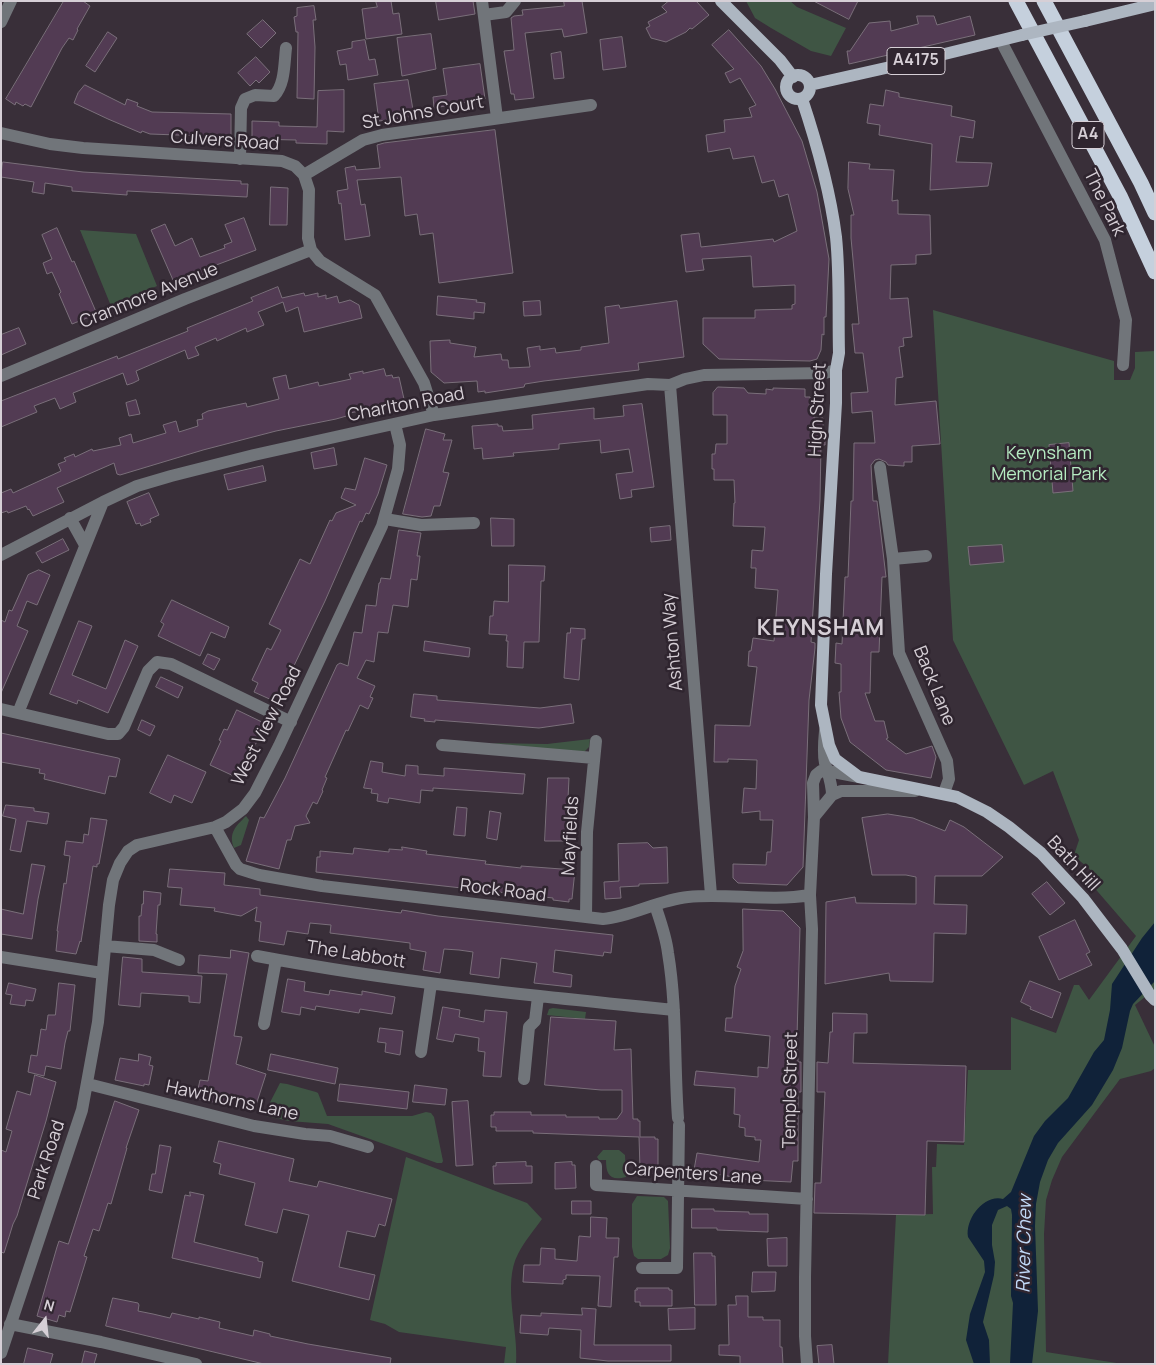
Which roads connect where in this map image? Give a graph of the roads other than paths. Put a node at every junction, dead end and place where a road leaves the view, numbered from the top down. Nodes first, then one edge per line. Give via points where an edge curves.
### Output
1 (12, 1) edge
2 (482, 1) edge
3 (514, 1) edge
4 (721, 1) edge
5 (1016, 1) edge
6 (1044, 1) edge
7 (1155, 4) edge
8 (484, 15) junction
9 (1, 22) edge
10 (1000, 41) junction
11 (286, 48) dead end
12 (793, 77) junction
13 (810, 85) junction
14 (802, 99) junction
15 (591, 105) dead end
16 (497, 118) junction
17 (1, 133) edge
18 (240, 159) junction
19 (304, 175) junction
20 (1155, 213) edge
21 (311, 250) junction
22 (1155, 272) edge
23 (1123, 366) dead end
24 (836, 370) junction
25 (1, 376) edge
26 (670, 385) junction
27 (434, 415) junction
28 (395, 424) junction
29 (880, 467) dead end
30 (103, 502) junction
31 (70, 518) junction
32 (385, 519) junction
33 (474, 523) dead end
34 (86, 545) junction
35 (1, 555) edge
36 (926, 556) dead end
37 (893, 559) junction
38 (1, 709) edge
39 (18, 713) junction
40 (290, 722) junction
41 (825, 728) junction
42 (596, 741) dead end
43 (442, 745) dead end
44 (594, 758) junction
45 (828, 771) junction
46 (859, 777) junction
47 (938, 792) junction
48 (832, 795) junction
49 (814, 817) junction
50 (215, 827) junction
51 (711, 895) junction
52 (810, 895) junction
53 (655, 904) junction
54 (586, 917) junction
55 (104, 946) junction
56 (257, 956) dead end
57 (1, 957) edge
58 (179, 960) dead end
59 (276, 960) junction
60 (102, 973) junction
61 (432, 984) junction
62 (538, 997) junction
63 (1152, 997) edge
64 (674, 1010) junction
65 (264, 1024) dead end
66 (420, 1052) dead end
67 (524, 1079) dead end
68 (88, 1084) junction
69 (368, 1147) dead end
70 (596, 1166) dead end
71 (678, 1191) junction
72 (807, 1200) junction
73 (642, 1268) dead end
74 (10, 1324) junction
75 (2, 1348) edge
76 (196, 1364) edge
77 (807, 1364) edge

1 - 9 street
2 - 8 street, St Johns Court
3 - 8 street via 506,12
4 - 12 main road
5 - 22 highway, A4 via 1120,196
6 - 20 highway, A4
7 - 10 main road, A4175, bridge
8 - 16 street, St Johns Court
10 - 13 main road, A4175
10 - 23 street, The Park via 1105,240 1126,320
11 - 18 street via 280,90 274,96 255,95 245,99 241,108
12 - 13 main road via 802,76
12 - 14 main road via 786,84 786,90 795,99
13 - 14 main road via 810,91
14 - 24 main road, High Street via 815,138 836,238 839,353
15 - 16 street, St Johns Court
16 - 19 street, St Johns Court via 363,140
17 - 18 street, Culvers Road via 83,148
18 - 19 street, Culvers Road via 282,161 295,166
19 - 21 street via 309,190 308,238
21 - 25 street, Cranmore Avenue
21 - 27 street via 320,261 375,295 424,383
24 - 26 street, Charlton Road via 825,373 704,375
24 - 41 main road, High Street via 821,705
26 - 27 street, Charlton Road via 648,384
26 - 51 street, Ashton Way
27 - 28 street, Charlton Road
28 - 30 street, Charlton Road via 171,476 137,486
28 - 32 street, West View Road via 400,446 398,468
29 - 37 street, Back Lane
30 - 31 street, Charlton Road
30 - 34 street
31 - 34 street
31 - 35 street, Charlton Road
32 - 33 street via 422,525
32 - 40 street, West View Road
34 - 39 street
36 - 37 street
37 - 47 street, Back Lane via 899,653 947,761 949,779
38 - 39 street
39 - 40 street via 118,734 148,671 157,662 171,664
40 - 50 street, West View Road via 255,793 243,809
41 - 45 street, High Street
41 - 46 main road, High Street via 835,759
42 - 44 street, Mayfields
43 - 44 street
44 - 54 street, Mayfields via 587,832
45 - 46 street
45 - 48 street, High Street
45 - 49 street, Temple Street via 816,775 813,783
46 - 47 main road, High Street
47 - 48 street via 850,790
47 - 63 main road, Bath Hill via 970,802 1010,827 1040,852 1122,949
48 - 49 street
49 - 52 street, Temple Street
50 - 54 street, Rock Road via 236,865 259,874 302,884
50 - 55 street, West View Road via 137,845 128,851 113,880
51 - 52 street, Rock Road via 792,898
51 - 53 street, Rock Road
52 - 72 street, Temple Street
53 - 54 street, Rock Road via 621,917
53 - 64 street via 668,952
55 - 58 street via 154,950
55 - 60 street, West View Road
56 - 59 street, The Labbott
57 - 60 street
59 - 61 street, The Labbott
59 - 65 street
60 - 68 street, Park Road
61 - 62 street, The Labbott
61 - 66 street
62 - 64 street, The Labbott
62 - 67 street via 535,1021 529,1027
64 - 71 street
68 - 69 street, Hawthorns Lane via 254,1126 330,1136
68 - 74 street, Park Road via 57,1189
70 - 71 street, Carpenters Lane via 596,1185
71 - 72 street, Carpenters Lane
71 - 73 street via 677,1268
72 - 77 street, Temple Street
74 - 75 street, Park Road
74 - 76 street

